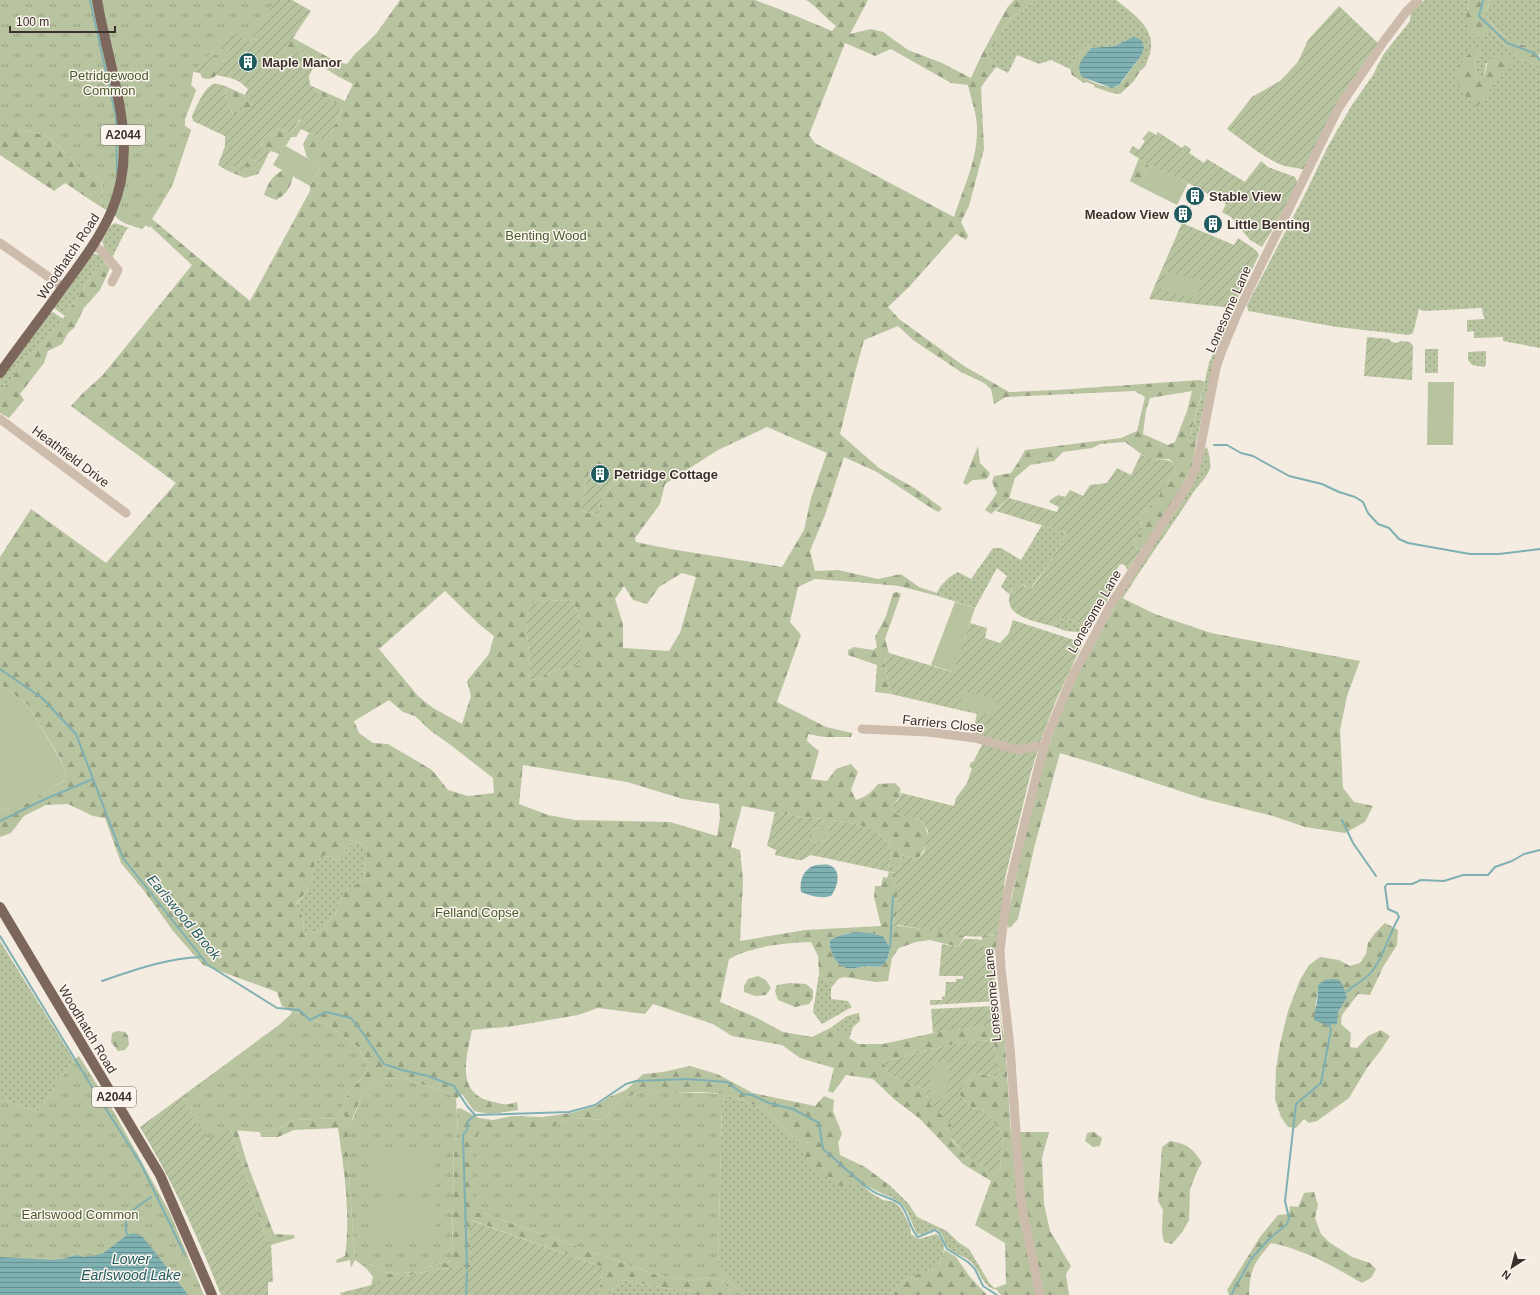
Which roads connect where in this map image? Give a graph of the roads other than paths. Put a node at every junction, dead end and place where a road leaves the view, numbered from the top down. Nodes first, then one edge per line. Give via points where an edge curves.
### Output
1 (97, 0) edge
2 (1418, 0) edge
3 (0, 243) edge
4 (94, 246) junction
5 (112, 282) dead end
6 (63, 287) junction
7 (0, 373) edge
8 (0, 419) edge
9 (126, 513) dead end
10 (862, 729) dead end
11 (1044, 748) junction
12 (0, 907) edge
13 (212, 1295) edge
14 (1040, 1295) edge

1 - 4 main road, Woodhatch Road / A2044 via 122,122 124,160 115,205
2 - 11 street, Lonesome Lane via 1406,12 1351,88 1327,131 1238,312 1221,353 1196,467 1190,481 1110,606 1090,642 1056,713
3 - 6 street
4 - 5 street via 102,251 118,270
4 - 6 main road, Woodhatch Road / A2044
6 - 7 main road, Woodhatch Road / A2044
8 - 9 street, Heathfield Drive
10 - 11 street, Farriers Close via 928,732 975,738 1018,750 1037,746
11 - 14 street, Lonesome Lane via 1007,895 1000,950 1021,1202
12 - 13 main road, Woodhatch Road / A2044 via 160,1175

